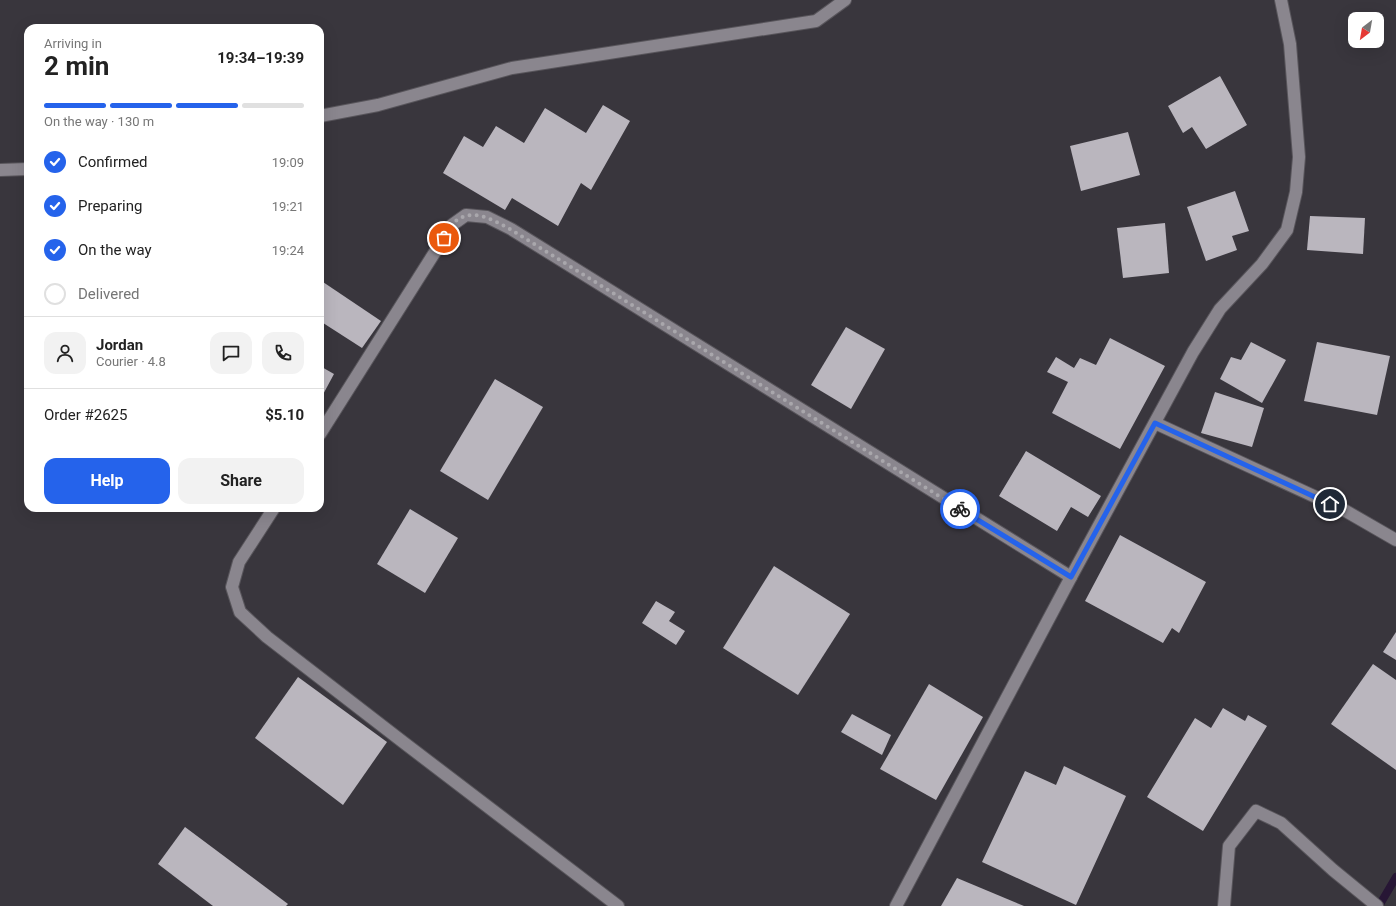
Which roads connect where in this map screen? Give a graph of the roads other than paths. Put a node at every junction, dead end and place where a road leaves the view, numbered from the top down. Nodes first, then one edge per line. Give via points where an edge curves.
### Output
1 (845, 0) edge
2 (1281, 0) edge
3 (324, 115) edge
4 (24, 169) edge
5 (0, 170) edge
6 (1155, 423) junction
7 (324, 428) edge
8 (271, 512) edge
9 (1396, 540) edge
10 (1071, 577) junction
11 (618, 906) edge
12 (896, 906) edge
13 (1224, 906) edge
14 (1377, 906) edge

1 - 3 street via 816,21 512,68 378,105
2 - 6 street via 1290,44 1299,157 1296,192 1287,230 1262,264 1220,309 1193,352
4 - 5 street
6 - 9 street via 1344,510
6 - 10 street
7 - 10 street via 452,225 466,215 487,216
8 - 11 street via 239,562 232,587 240,612 267,637 402,742
10 - 12 street
13 - 14 street via 1230,846 1256,811 1281,823

